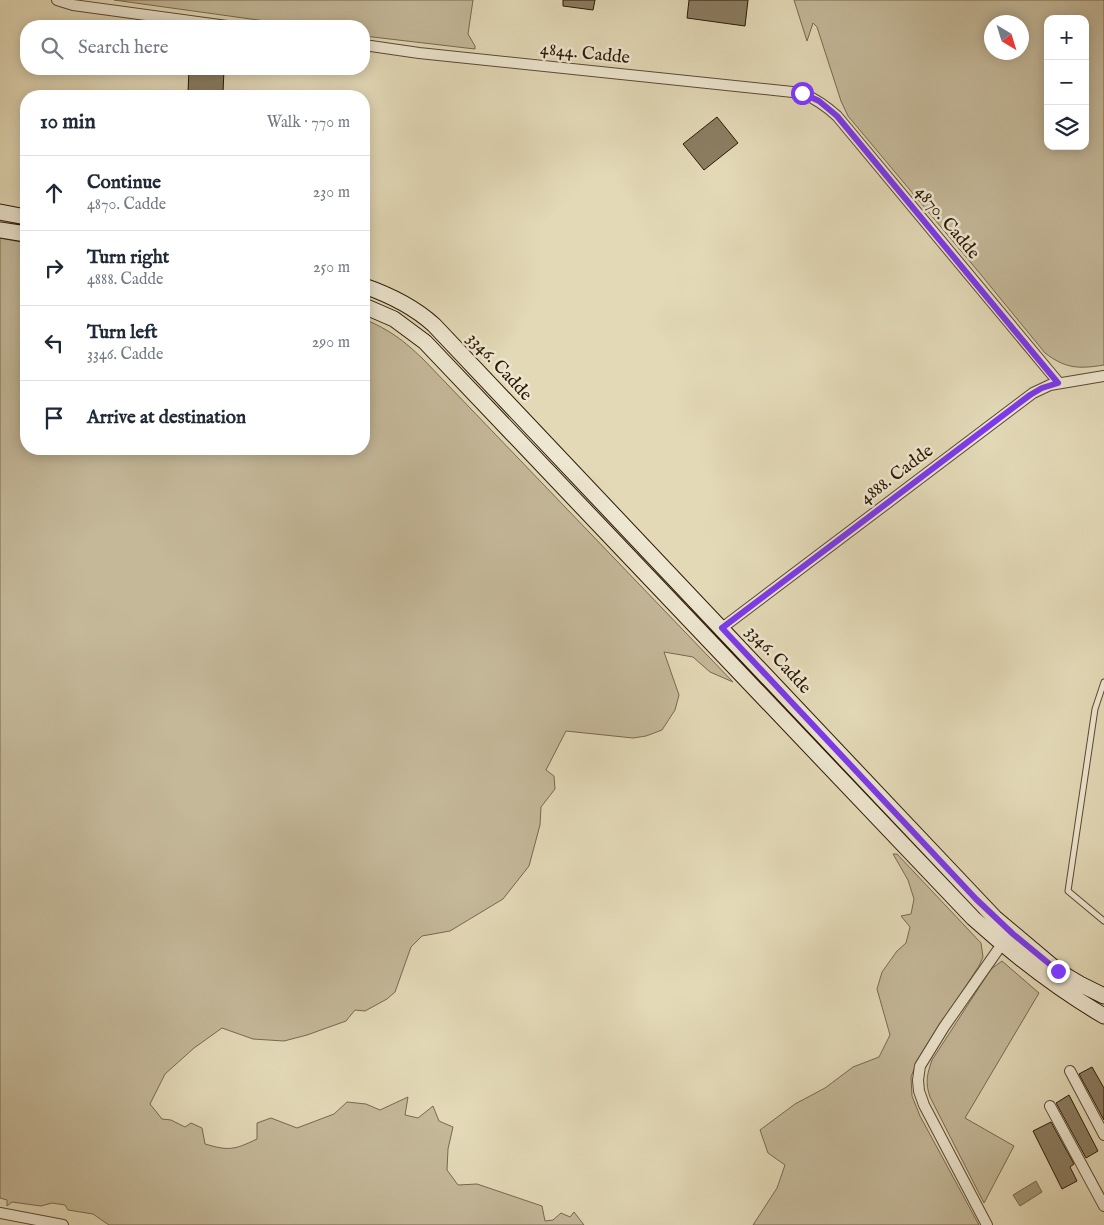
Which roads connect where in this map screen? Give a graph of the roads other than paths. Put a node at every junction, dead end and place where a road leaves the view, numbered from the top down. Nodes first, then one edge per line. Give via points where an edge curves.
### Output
1 (57, 0) edge
2 (185, 20) edge
3 (370, 47) edge
4 (802, 93) joint
5 (0, 212) edge
6 (20, 216) edge
7 (0, 230) edge
8 (20, 233) edge
9 (370, 288) edge
10 (370, 309) edge
11 (1104, 376) edge
12 (1058, 383) junction
13 (722, 628) junction
14 (1104, 682) edge
15 (1104, 921) edge
16 (1002, 944) junction
17 (1104, 996) edge
18 (1104, 1016) edge
19 (1070, 1071) dead end
20 (1050, 1106) dead end
21 (1104, 1135) edge
22 (1104, 1206) edge
23 (0, 1213) edge
24 (34, 1222) edge
25 (63, 1225) edge
26 (987, 1225) edge

1 - 2 street
3 - 4 street, 4844. Cadde
4 - 12 street, 4870. Cadde via 819,101 837,116
5 - 6 street
7 - 8 street
9 - 13 street, 3346. Cadde via 410,306 434,325
10 - 16 street, 3346. Cadde via 394,320 425,342 961,905
11 - 12 street, 4888. Cadde
12 - 13 street, 4888. Cadde via 1030,395
13 - 17 street, 3346. Cadde via 995,918 1058,971
14 - 15 lane via 1095,709 1068,890
16 - 18 street, 3346. Cadde via 1059,988
16 - 26 street via 939,1035 920,1066 918,1080 924,1105
19 - 21 street
20 - 22 street
23 - 24 street
24 - 25 street

